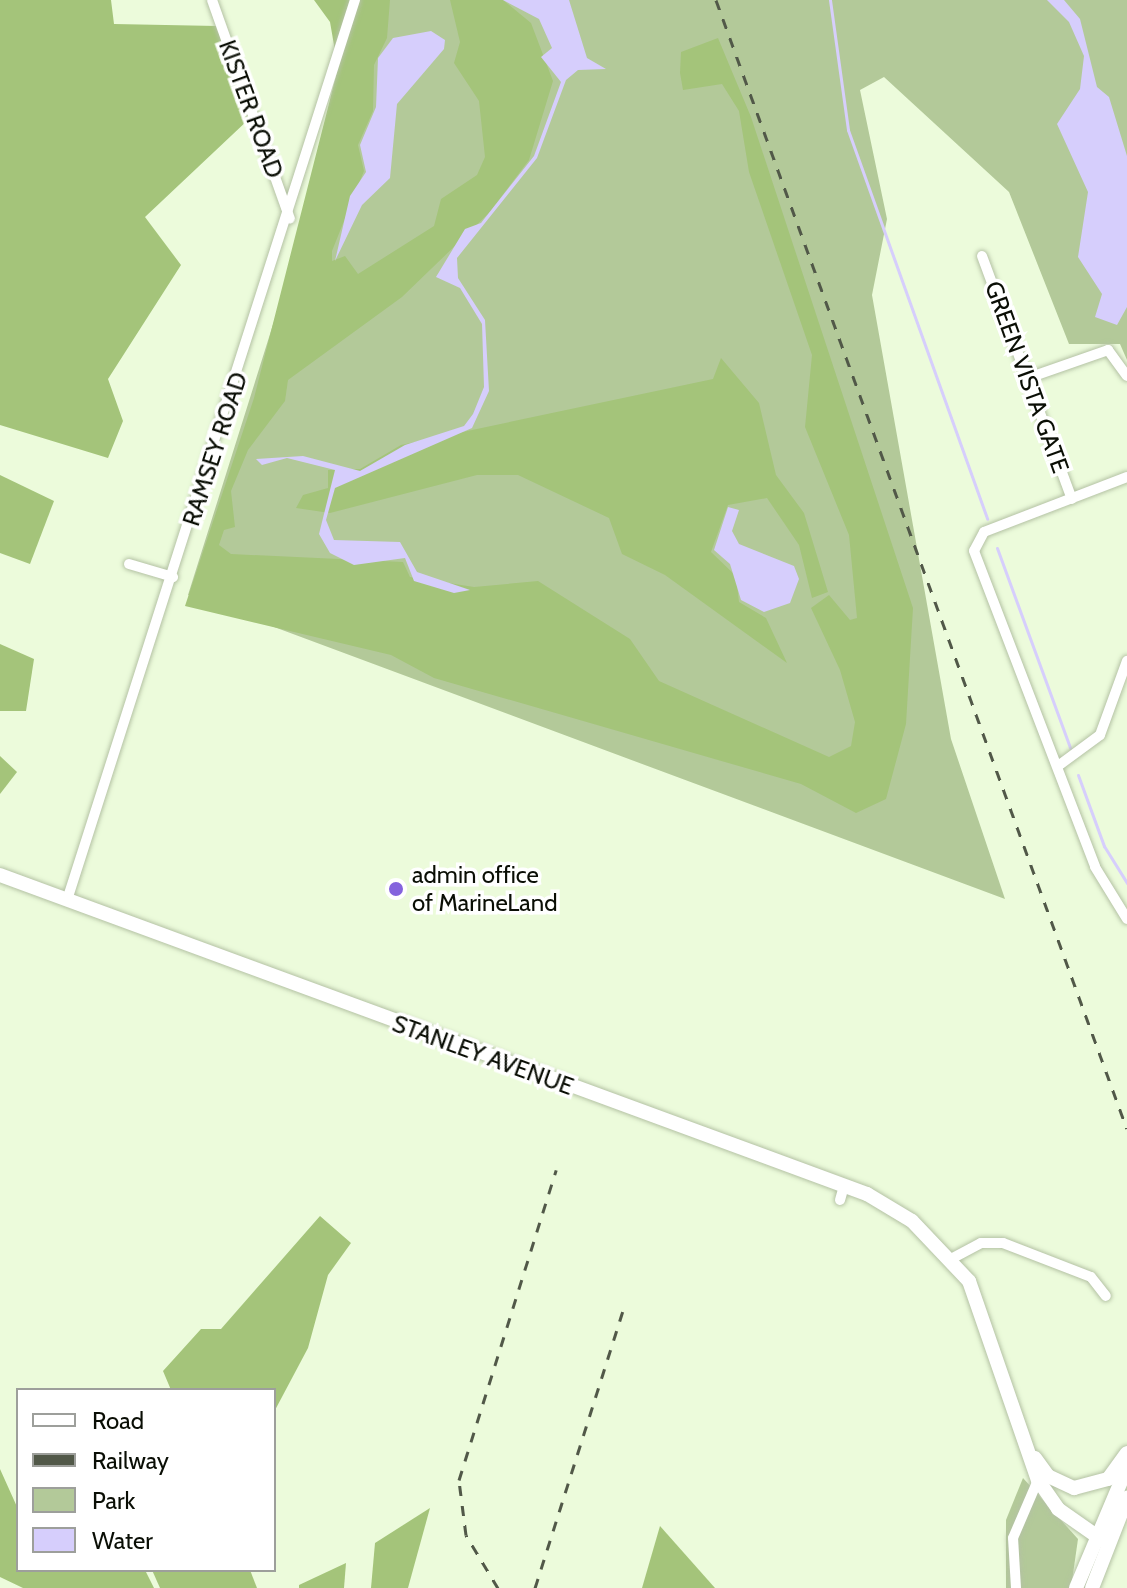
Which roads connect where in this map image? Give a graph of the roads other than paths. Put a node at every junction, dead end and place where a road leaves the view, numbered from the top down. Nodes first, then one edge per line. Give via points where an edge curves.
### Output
1 (212, 0) edge
2 (355, 0) edge
3 (290, 219) junction
4 (982, 256) dead end
5 (1127, 376) edge
6 (1028, 378) junction
7 (1127, 477) edge
8 (1072, 499) junction
9 (129, 564) dead end
10 (173, 577) junction
11 (1127, 661) edge
12 (1058, 766) junction
13 (0, 875) edge
14 (68, 897) junction
15 (1127, 919) edge
16 (951, 1259) junction
17 (1106, 1296) dead end
18 (1026, 1444) junction
19 (1127, 1453) edge
20 (1127, 1466) edge
21 (1038, 1480) junction
22 (1127, 1498) edge
23 (1093, 1538) junction
24 (1108, 1544) junction
25 (1016, 1588) edge
26 (1076, 1588) edge
27 (1092, 1588) edge

1 - 3 street, KISTER ROAD
2 - 3 street, RAMSEY ROAD
3 - 10 street, RAMSEY ROAD
4 - 6 street, GREEN VISTA GATE
5 - 6 street via 1108,350
6 - 8 street, GREEN VISTA GATE
7 - 8 street
8 - 12 street via 984,532 975,543
9 - 10 street
10 - 14 street, RAMSEY ROAD
11 - 12 street via 1100,735
12 - 15 street via 1095,867
13 - 14 main road, STANLEY AVENUE
14 - 16 main road, STANLEY AVENUE via 912,1221
16 - 17 street via 981,1243 1003,1243 1091,1277
16 - 18 main road, STANLEY AVENUE via 982,1309
18 - 19 main road via 1048,1476 1074,1488 1108,1479
18 - 21 main road, STANLEY AVENUE
20 - 23 main road
21 - 23 main road, STANLEY AVENUE
21 - 25 street via 1013,1538
22 - 24 main road
23 - 24 main road, STANLEY AVENUE
23 - 26 main road
24 - 27 main road

